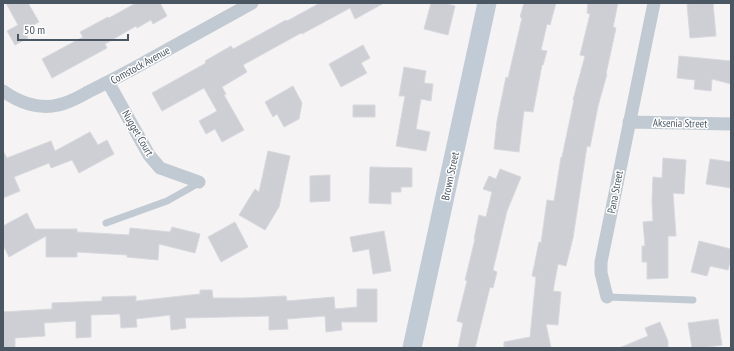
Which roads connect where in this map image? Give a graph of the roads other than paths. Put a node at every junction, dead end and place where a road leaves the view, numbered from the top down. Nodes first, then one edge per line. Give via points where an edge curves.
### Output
1 (252, 3) edge
2 (487, 3) edge
3 (654, 3) edge
4 (108, 82) junction
5 (3, 91) edge
6 (629, 122) junction
7 (731, 124) edge
8 (199, 182) joint
9 (106, 223) dead end
10 (607, 297) joint
11 (693, 300) dead end
12 (412, 348) edge

1 - 4 street, Comstock Avenue
2 - 12 street, Brown Street
3 - 6 street, Pana Street
4 - 5 street, Comstock Avenue via 57,106 35,106
4 - 8 street, Nugget Court via 154,162 160,168
6 - 7 street, Aksenia Street
6 - 10 street, Pana Street via 601,262
8 - 9 lane via 167,201
10 - 11 lane, Pana Street

